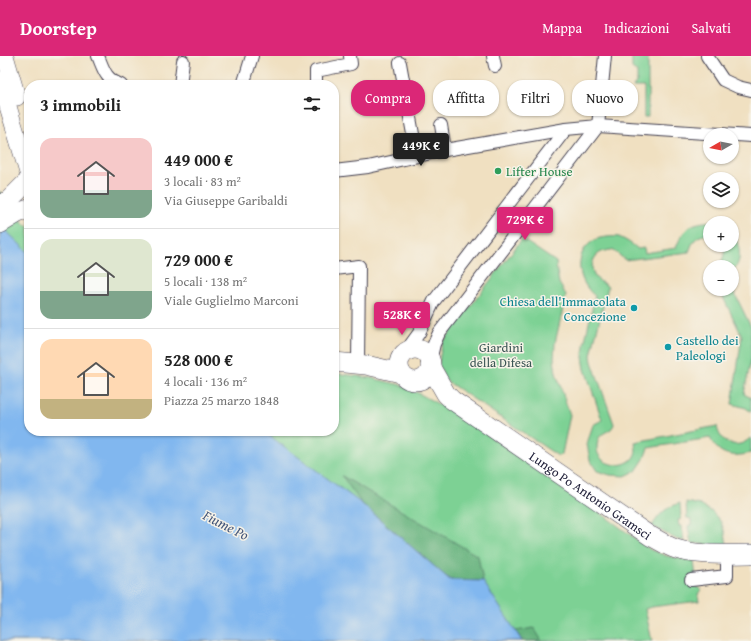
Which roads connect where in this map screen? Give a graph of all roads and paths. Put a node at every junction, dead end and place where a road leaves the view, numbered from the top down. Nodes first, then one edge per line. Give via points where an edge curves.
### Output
1 (5, 56) edge
2 (98, 56) edge
3 (252, 56) edge
4 (350, 56) edge
5 (605, 56) edge
6 (707, 56) edge
7 (183, 61) dead end
8 (400, 63) dead end
9 (0, 80) edge
10 (112, 80) edge
11 (181, 80) edge
12 (245, 80) edge
13 (316, 80) edge
14 (751, 90) edge
15 (24, 122) edge
16 (441, 125) dead end
17 (598, 126) junction
18 (566, 129) junction
19 (751, 136) edge
20 (445, 150) junction
21 (417, 156) junction
22 (339, 170) edge
23 (21, 195) edge
24 (0, 224) edge
25 (339, 268) edge
26 (404, 353) junction
27 (431, 357) junction
28 (339, 363) edge
29 (362, 365) junction
30 (410, 377) junction
31 (446, 394) junction
32 (727, 554) junction
33 (751, 554) edge
34 (691, 580) dead end

1 - 15 main road
2 - 10 street via 106,76
3 - 12 street
4 - 13 street via 351,64 316,71
5 - 17 street
6 - 14 street via 723,80
7 - 11 street
8 - 21 street
9 - 23 main road
16 - 20 street
17 - 18 street
17 - 19 street
17 - 27 street via 449,319 439,333
18 - 20 street
18 - 26 street via 434,301 419,333
20 - 21 street
21 - 22 street
23 - 24 main road
25 - 29 street via 359,266
26 - 27 main road via 416,349
26 - 29 main road, Lungo Po Antonio Gramsci
26 - 30 main road via 400,358 399,369
27 - 30 main road via 429,371 423,379
27 - 31 main road, Lungo Po Antonio Gramsci
28 - 29 main road, Lungo Po Antonio Gramsci
29 - 30 main road, Lungo Po Antonio Gramsci
30 - 31 main road, Lungo Po Antonio Gramsci
31 - 32 main road, Lungo Po Antonio Gramsci via 650,536 675,549
32 - 33 main road, Lungo Po Antonio Gramsci
32 - 34 street via 727,576

